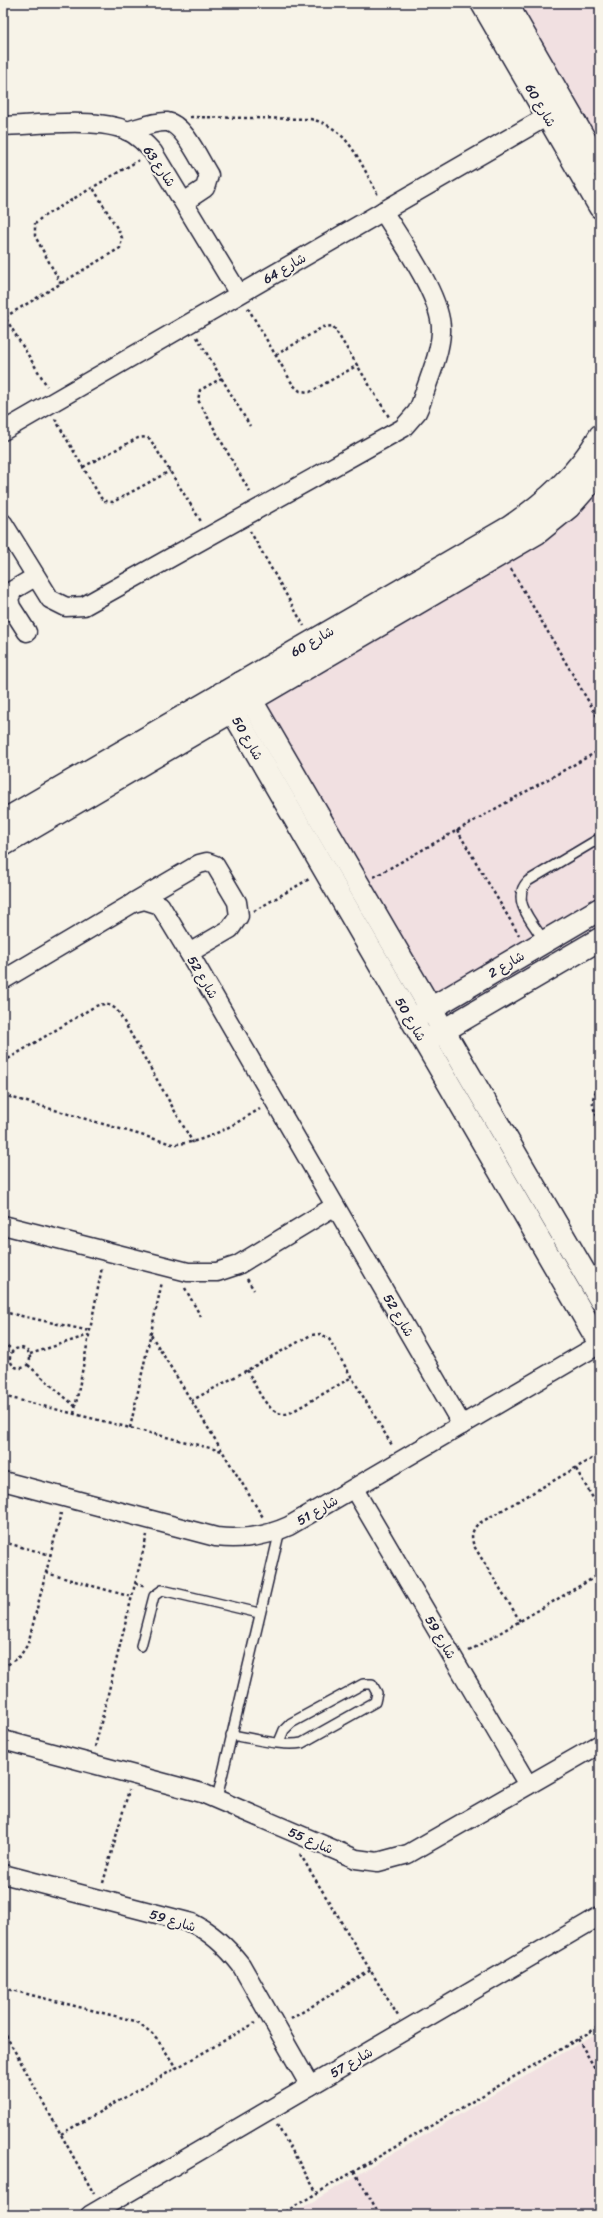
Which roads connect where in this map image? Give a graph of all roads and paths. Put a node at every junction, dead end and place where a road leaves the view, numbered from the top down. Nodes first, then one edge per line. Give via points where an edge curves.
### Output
1 (5, 3) edge
2 (482, 3) edge
3 (506, 3) edge
4 (556, 111) junction
5 (172, 123) junction
6 (4, 126) edge
7 (127, 131) junction
8 (154, 152) junction
9 (600, 166) edge
10 (93, 188) junction
11 (184, 202) junction
12 (600, 207) edge
13 (385, 210) junction
14 (61, 284) junction
15 (239, 294) junction
16 (3, 314) edge
17 (5, 317) junction
18 (188, 324) junction
19 (276, 355) junction
20 (358, 364) junction
21 (222, 378) junction
22 (51, 403) junction
23 (250, 426) dead end
24 (3, 431) edge
25 (398, 431) junction
26 (600, 436) edge
27 (83, 467) junction
28 (170, 471) junction
29 (600, 472) edge
30 (259, 509) junction
31 (243, 518) junction
32 (3, 523) edge
33 (210, 537) junction
34 (502, 555) junction
35 (35, 577) junction
36 (27, 632) dead end
37 (312, 641) junction
38 (246, 692) junction
39 (227, 702) junction
40 (600, 721) edge
41 (600, 750) edge
42 (3, 821) edge
43 (457, 830) junction
44 (600, 838) edge
45 (3, 845) edge
46 (325, 870) junction
47 (359, 885) junction
48 (133, 903) junction
49 (600, 909) edge
50 (237, 921) junction
51 (600, 939) edge
52 (537, 946) junction
53 (189, 953) junction
54 (3, 980) edge
55 (431, 1008) junction
56 (412, 1020) junction
57 (444, 1030) junction
58 (424, 1042) junction
59 (3, 1062) edge
60 (600, 1086) edge
61 (3, 1095) edge
62 (275, 1102) junction
63 (600, 1121) edge
64 (193, 1143) junction
65 (335, 1206) junction
66 (3, 1225) edge
67 (105, 1251) junction
68 (170, 1267) junction
69 (600, 1299) edge
70 (3, 1312) edge
71 (202, 1318) dead end
72 (90, 1331) junction
73 (89, 1335) junction
74 (151, 1335) junction
75 (3, 1342) edge
76 (600, 1344) edge
77 (12, 1350) junction
78 (30, 1354) junction
79 (10, 1361) junction
80 (3, 1363) edge
81 (28, 1365) junction
82 (247, 1370) junction
83 (352, 1377) junction
84 (3, 1396) edge
85 (191, 1401) junction
86 (76, 1407) junction
87 (74, 1414) junction
88 (462, 1425) junction
89 (130, 1428) junction
90 (222, 1451) junction
91 (600, 1454) edge
92 (401, 1461) junction
93 (576, 1469) junction
94 (3, 1481) edge
95 (354, 1489) junction
96 (65, 1497) junction
97 (600, 1510) edge
98 (150, 1520) junction
99 (277, 1532) junction
100 (3, 1542) edge
101 (51, 1555) junction
102 (46, 1572) junction
103 (600, 1574) edge
104 (132, 1597) junction
105 (259, 1612) junction
106 (520, 1621) junction
107 (141, 1646) dead end
108 (454, 1659) junction
109 (3, 1668) edge
110 (231, 1735) junction
111 (3, 1740) edge
112 (279, 1742) junction
113 (600, 1744) edge
114 (92, 1764) junction
115 (133, 1774) junction
116 (528, 1785) junction
117 (217, 1798) junction
118 (285, 1829) junction
119 (3, 1874) edge
120 (98, 1899) junction
121 (600, 1916) edge
122 (371, 1970) junction
123 (3, 1988) edge
124 (273, 2022) junction
125 (600, 2026) edge
126 (3, 2030) edge
127 (407, 2030) junction
128 (578, 2039) junction
129 (176, 2068) junction
130 (600, 2077) edge
131 (310, 2086) junction
132 (269, 2110) junction
133 (61, 2134) junction
134 (354, 2171) junction
135 (317, 2193) junction
136 (96, 2212) edge
137 (280, 2215) edge
138 (380, 2215) edge

1 - 6 path
2 - 4 street, شارع 60
3 - 4 street, شارع 60
4 - 9 street, شارع 60
4 - 12 street, شارع 60
4 - 13 street, شارع 64
5 - 7 street via 159,123
5 - 11 street via 182,131 209,175 205,188
5 - 13 path via 186,117 310,118 330,125 346,138
6 - 7 street, شارع 63 via 92,124 110,125
7 - 8 street, شارع 63
8 - 10 path
8 - 11 street, شارع 63
10 - 14 path via 41,218 34,227 35,236
10 - 14 path via 120,233 122,243 116,251
11 - 15 street, شارع 63
13 - 15 street, شارع 64
13 - 25 street via 434,296 441,319 440,343 421,403 410,420
14 - 17 path
15 - 18 street, شارع 64
15 - 19 path
16 - 17 path
17 - 22 path
18 - 21 path
18 - 22 street, شارع 64
19 - 20 path via 293,385 305,392 310,392
19 - 20 path via 323,327 330,326 335,328
20 - 25 path
21 - 23 path
21 - 30 path via 200,390 198,400
22 - 24 street, شارع 64
22 - 27 path
25 - 30 street
26 - 37 street, شارع 60 via 569,478 525,516
27 - 28 path via 142,436 150,439
27 - 28 path via 101,498 109,502
28 - 33 path
29 - 34 street, شارع 60 via 584,493 554,521
30 - 31 street
31 - 33 street
31 - 37 path
32 - 35 street
33 - 35 street via 84,606 75,608 57,604 44,593
34 - 38 street, شارع 60
34 - 40 path
35 - 36 street via 13,590 9,599 11,607
37 - 38 street, شارع 60
38 - 39 street, شارع 60
38 - 47 street, شارع 50
39 - 42 street, شارع 60
39 - 45 street, شارع 60
39 - 46 street, شارع 50
41 - 43 path
43 - 47 path
43 - 52 path
44 - 52 lane via 528,881 522,889 521,904
46 - 50 path
46 - 56 street, شارع 50
47 - 55 street, شارع 50
48 - 50 street via 199,864 207,862 214,865 237,902
48 - 53 street, شارع 52 via 144,900 160,905
48 - 54 street, شارع 52
49 - 52 street, شارع 2
50 - 53 street via 230,929
51 - 57 street, شارع 2
52 - 55 street, شارع 2
53 - 62 street, شارع 52
55 - 56 street, شارع 2
55 - 57 street, شارع 50
56 - 58 street, شارع 50
57 - 58 street, شارع 2
57 - 69 street, شارع 50
58 - 76 street, شارع 50
59 - 64 path via 97,1005 108,1004 119,1013
60 - 63 path via 592,1101
61 - 64 path via 162,1143
62 - 64 path
62 - 65 street, شارع 52
65 - 68 street via 249,1260 228,1269 202,1273
65 - 88 street, شارع 52
66 - 67 street
67 - 68 street
67 - 72 path
68 - 71 path
68 - 74 path
70 - 72 path
72 - 73 path
73 - 78 path
73 - 86 path
74 - 85 path
74 - 89 path
75 - 77 path
76 - 88 street, شارع 51
77 - 78 path via 22,1348
77 - 79 path
78 - 81 path
79 - 80 path
79 - 81 path via 17,1368
81 - 86 path
82 - 83 path via 316,1334 321,1334 329,1339
82 - 83 path via 271,1410 280,1414 290,1413
82 - 85 path
83 - 92 path
84 - 87 path
85 - 90 path
86 - 87 path
87 - 89 path
88 - 92 street, شارع 51
89 - 90 path
90 - 99 path
91 - 93 path
92 - 95 street, شارع 51
93 - 97 path
93 - 106 path via 478,1524 473,1531 474,1546
94 - 96 street, شارع 51
95 - 99 street, شارع 51
95 - 108 street, شارع 59
96 - 98 street, شارع 51
96 - 101 path
98 - 99 street, شارع 51 via 228,1538 250,1538
98 - 104 path
99 - 105 lane
100 - 101 path
101 - 102 path
102 - 104 path
102 - 109 path via 28,1644 20,1656
103 - 106 path
104 - 114 path
105 - 107 lane via 162,1590 154,1596
105 - 110 lane
106 - 108 path
108 - 116 street, شارع 59
110 - 112 lane
110 - 117 lane
111 - 114 street, شارع 55
112 - 112 lane via 296,1744 308,1741 375,1702 377,1692 372,1684 363,1684 291,1723 284,1730
113 - 116 street, شارع 55
114 - 115 street, شارع 55
115 - 117 street, شارع 55
115 - 120 path
116 - 118 street, شارع 55 via 408,1854 378,1862 356,1859
117 - 118 street, شارع 55
118 - 122 path
119 - 120 street, شارع 59
120 - 124 street, شارع 59 via 192,1923 211,1934 241,1965
121 - 127 street, شارع 57
122 - 124 path
122 - 127 path
123 - 129 path via 135,2021 158,2039
124 - 129 path
124 - 131 street, شارع 59
125 - 128 path
126 - 133 path
127 - 131 street, شارع 57
128 - 130 path
128 - 134 path
129 - 133 path
131 - 132 street, شارع 57
132 - 135 path
132 - 136 street, شارع 57
133 - 136 path
134 - 135 path
134 - 138 path
135 - 137 path

